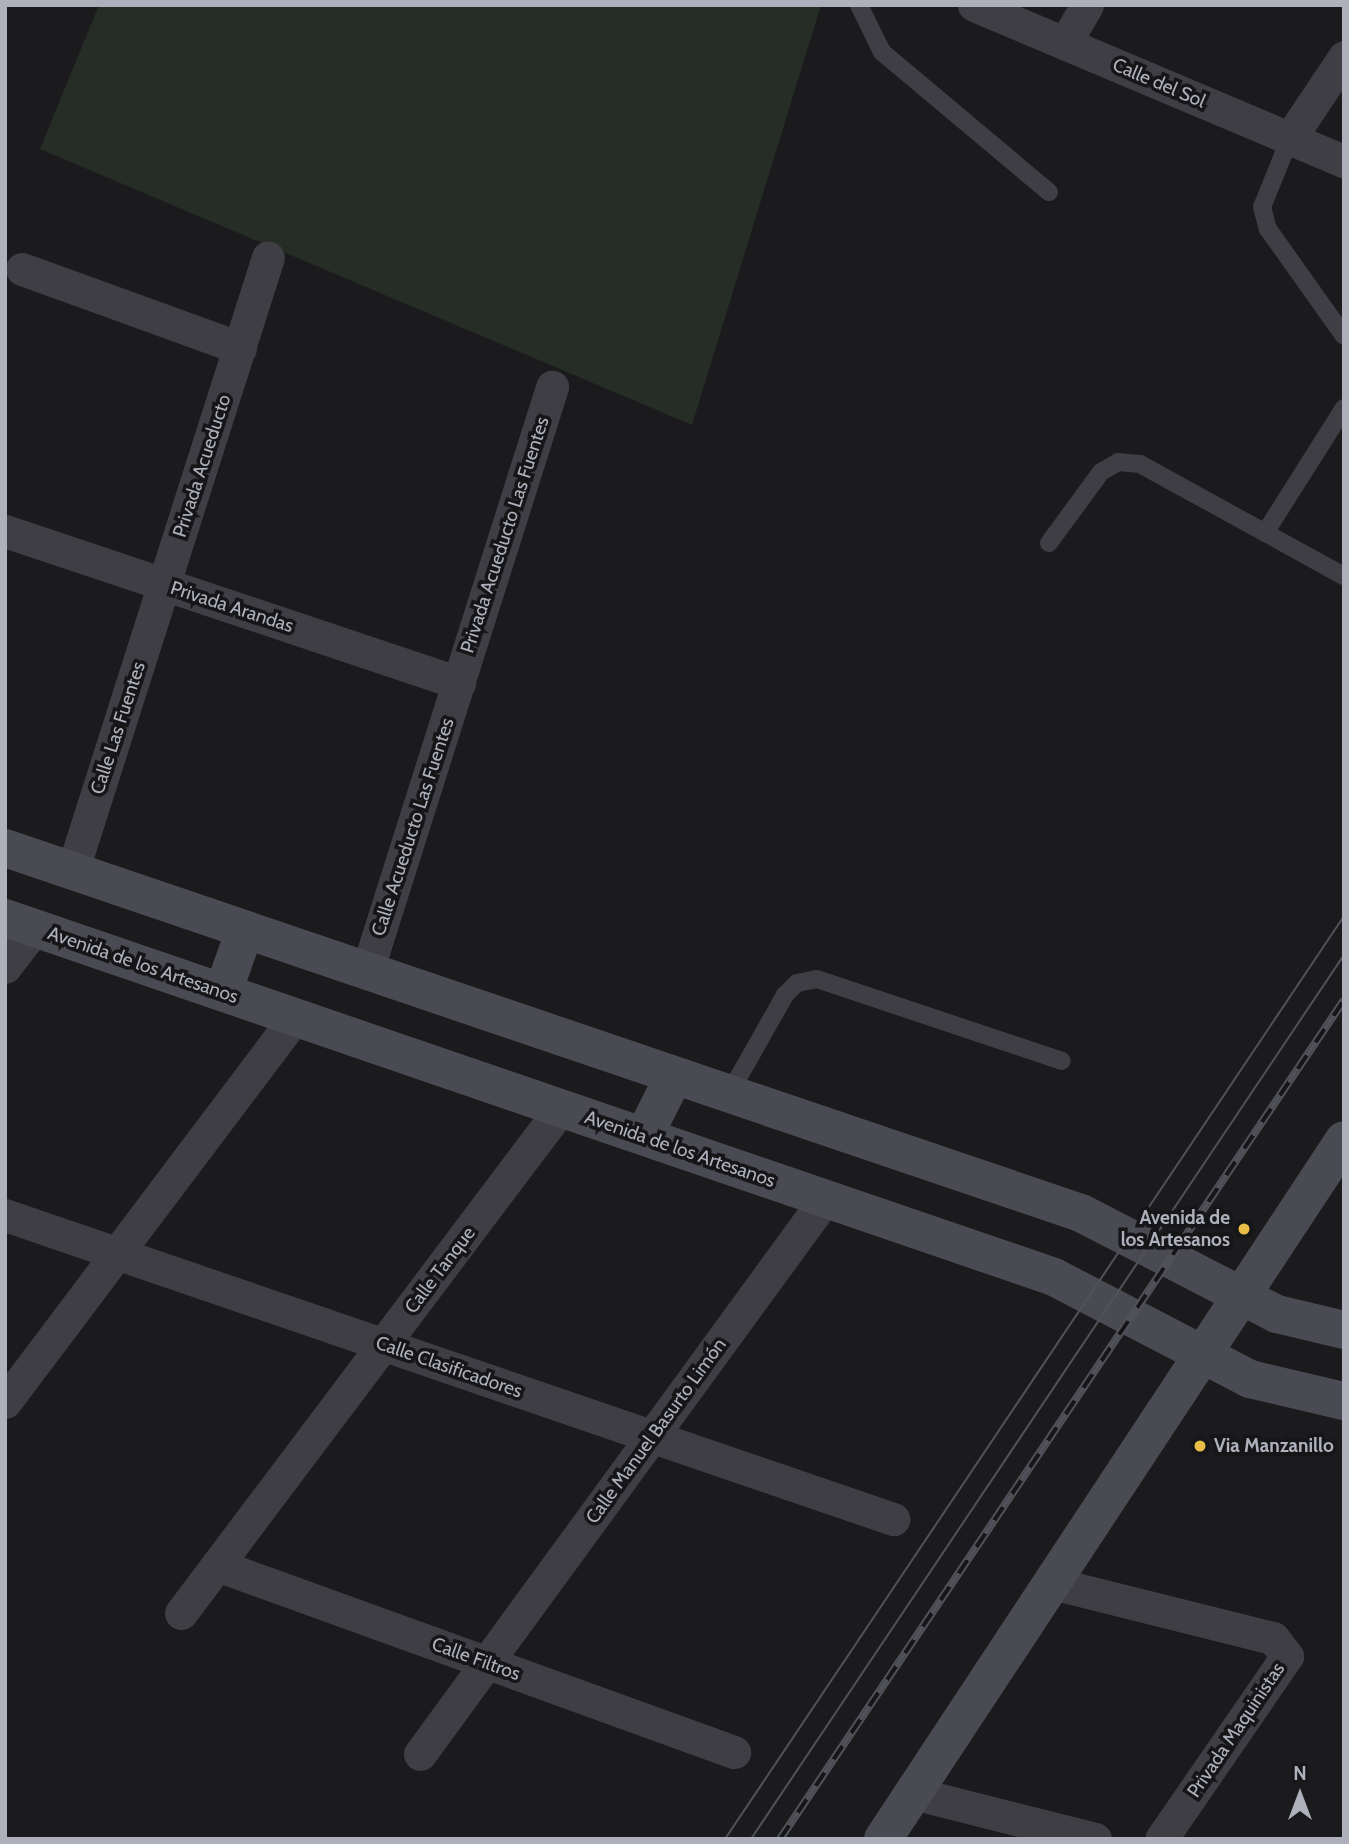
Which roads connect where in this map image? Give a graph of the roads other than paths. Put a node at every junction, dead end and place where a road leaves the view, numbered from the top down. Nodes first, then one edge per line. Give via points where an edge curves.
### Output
1 (859, 5) edge
2 (974, 5) edge
3 (1087, 5) edge
4 (1065, 43) junction
5 (1344, 57) edge
6 (1290, 138) junction
7 (1344, 161) edge
8 (1049, 192) dead end
9 (268, 257) dead end
10 (22, 269) dead end
11 (1344, 337) edge
12 (240, 348) junction
13 (552, 387) dead end
14 (1344, 408) edge
15 (5, 531) edge
16 (1265, 533) junction
17 (1049, 543) dead end
18 (1344, 576) edge
19 (164, 584) junction
20 (459, 683) junction
21 (5, 848) edge
22 (72, 872) junction
23 (20, 923) edge
24 (244, 930) junction
25 (5, 967) edge
26 (367, 971) junction
27 (223, 992) junction
28 (295, 1017) junction
29 (1062, 1061) dead end
30 (674, 1076) junction
31 (729, 1094) junction
32 (561, 1108) junction
33 (644, 1136) junction
34 (1344, 1140) edge
35 (825, 1199) junction
36 (5, 1215) edge
37 (118, 1253) junction
38 (1241, 1296) junction
39 (1344, 1330) edge
40 (383, 1344) junction
41 (1203, 1354) junction
42 (1344, 1401) edge
43 (5, 1402) edge
44 (652, 1436) junction
45 (893, 1519) dead end
46 (217, 1565) junction
47 (1052, 1583) junction
48 (181, 1613) dead end
49 (486, 1663) junction
50 (734, 1752) dead end
51 (420, 1754) dead end
52 (913, 1793) junction
53 (883, 1839) edge
54 (1095, 1839) edge
55 (1161, 1839) edge

1 - 8 lane via 882,52
2 - 4 street, Calle del Sol
3 - 4 street
4 - 6 street, Calle del Sol
5 - 6 street
6 - 7 street, Calle del Sol
6 - 11 lane via 1262,207 1268,229
9 - 12 street, Privada Acueducto
10 - 12 street
12 - 19 street, Privada Acueducto
13 - 20 street, Privada Acueducto Las Fuentes
14 - 16 lane
15 - 19 street, Privada Arandas
16 - 17 lane via 1140,464 1118,462 1101,472
16 - 18 lane
19 - 20 street, Privada Arandas
19 - 22 street, Calle Las Fuentes
20 - 26 street, Calle Acueducto Las Fuentes
21 - 22 street
22 - 24 street
23 - 25 street
23 - 27 street, Avenida de los Artesanos
24 - 26 street
24 - 27 street
26 - 30 street
27 - 28 street, Avenida de los Artesanos
28 - 32 street, Avenida de los Artesanos
28 - 37 street
29 - 31 lane via 817,979 797,983 785,995
30 - 31 street
30 - 33 street
31 - 38 street via 1080,1213
32 - 33 street, Avenida de los Artesanos
32 - 40 street, Calle Tanque
33 - 35 street, Avenida de los Artesanos
34 - 38 street
35 - 41 street, Avenida de los Artesanos via 1054,1277
35 - 44 street, Calle Manuel Basurto Limón
36 - 37 street, Calle Clasificadores
37 - 40 street, Calle Clasificadores
37 - 43 street
38 - 39 street via 1277,1314
38 - 41 street
40 - 44 street, Calle Clasificadores
40 - 46 street, Calle Tanque
41 - 42 street, Avenida de los Artesanos via 1250,1379
41 - 47 street
44 - 45 street, Calle Clasificadores
44 - 49 street, Calle Manuel Basurto Limón
46 - 48 street, Calle Tanque
46 - 49 street, Calle Filtros
47 - 52 street
47 - 55 street, Privada Maquinistas via 1273,1638 1287,1656
49 - 50 street, Calle Filtros
49 - 51 street, Calle Manuel Basurto Limón
52 - 53 street
52 - 54 street

